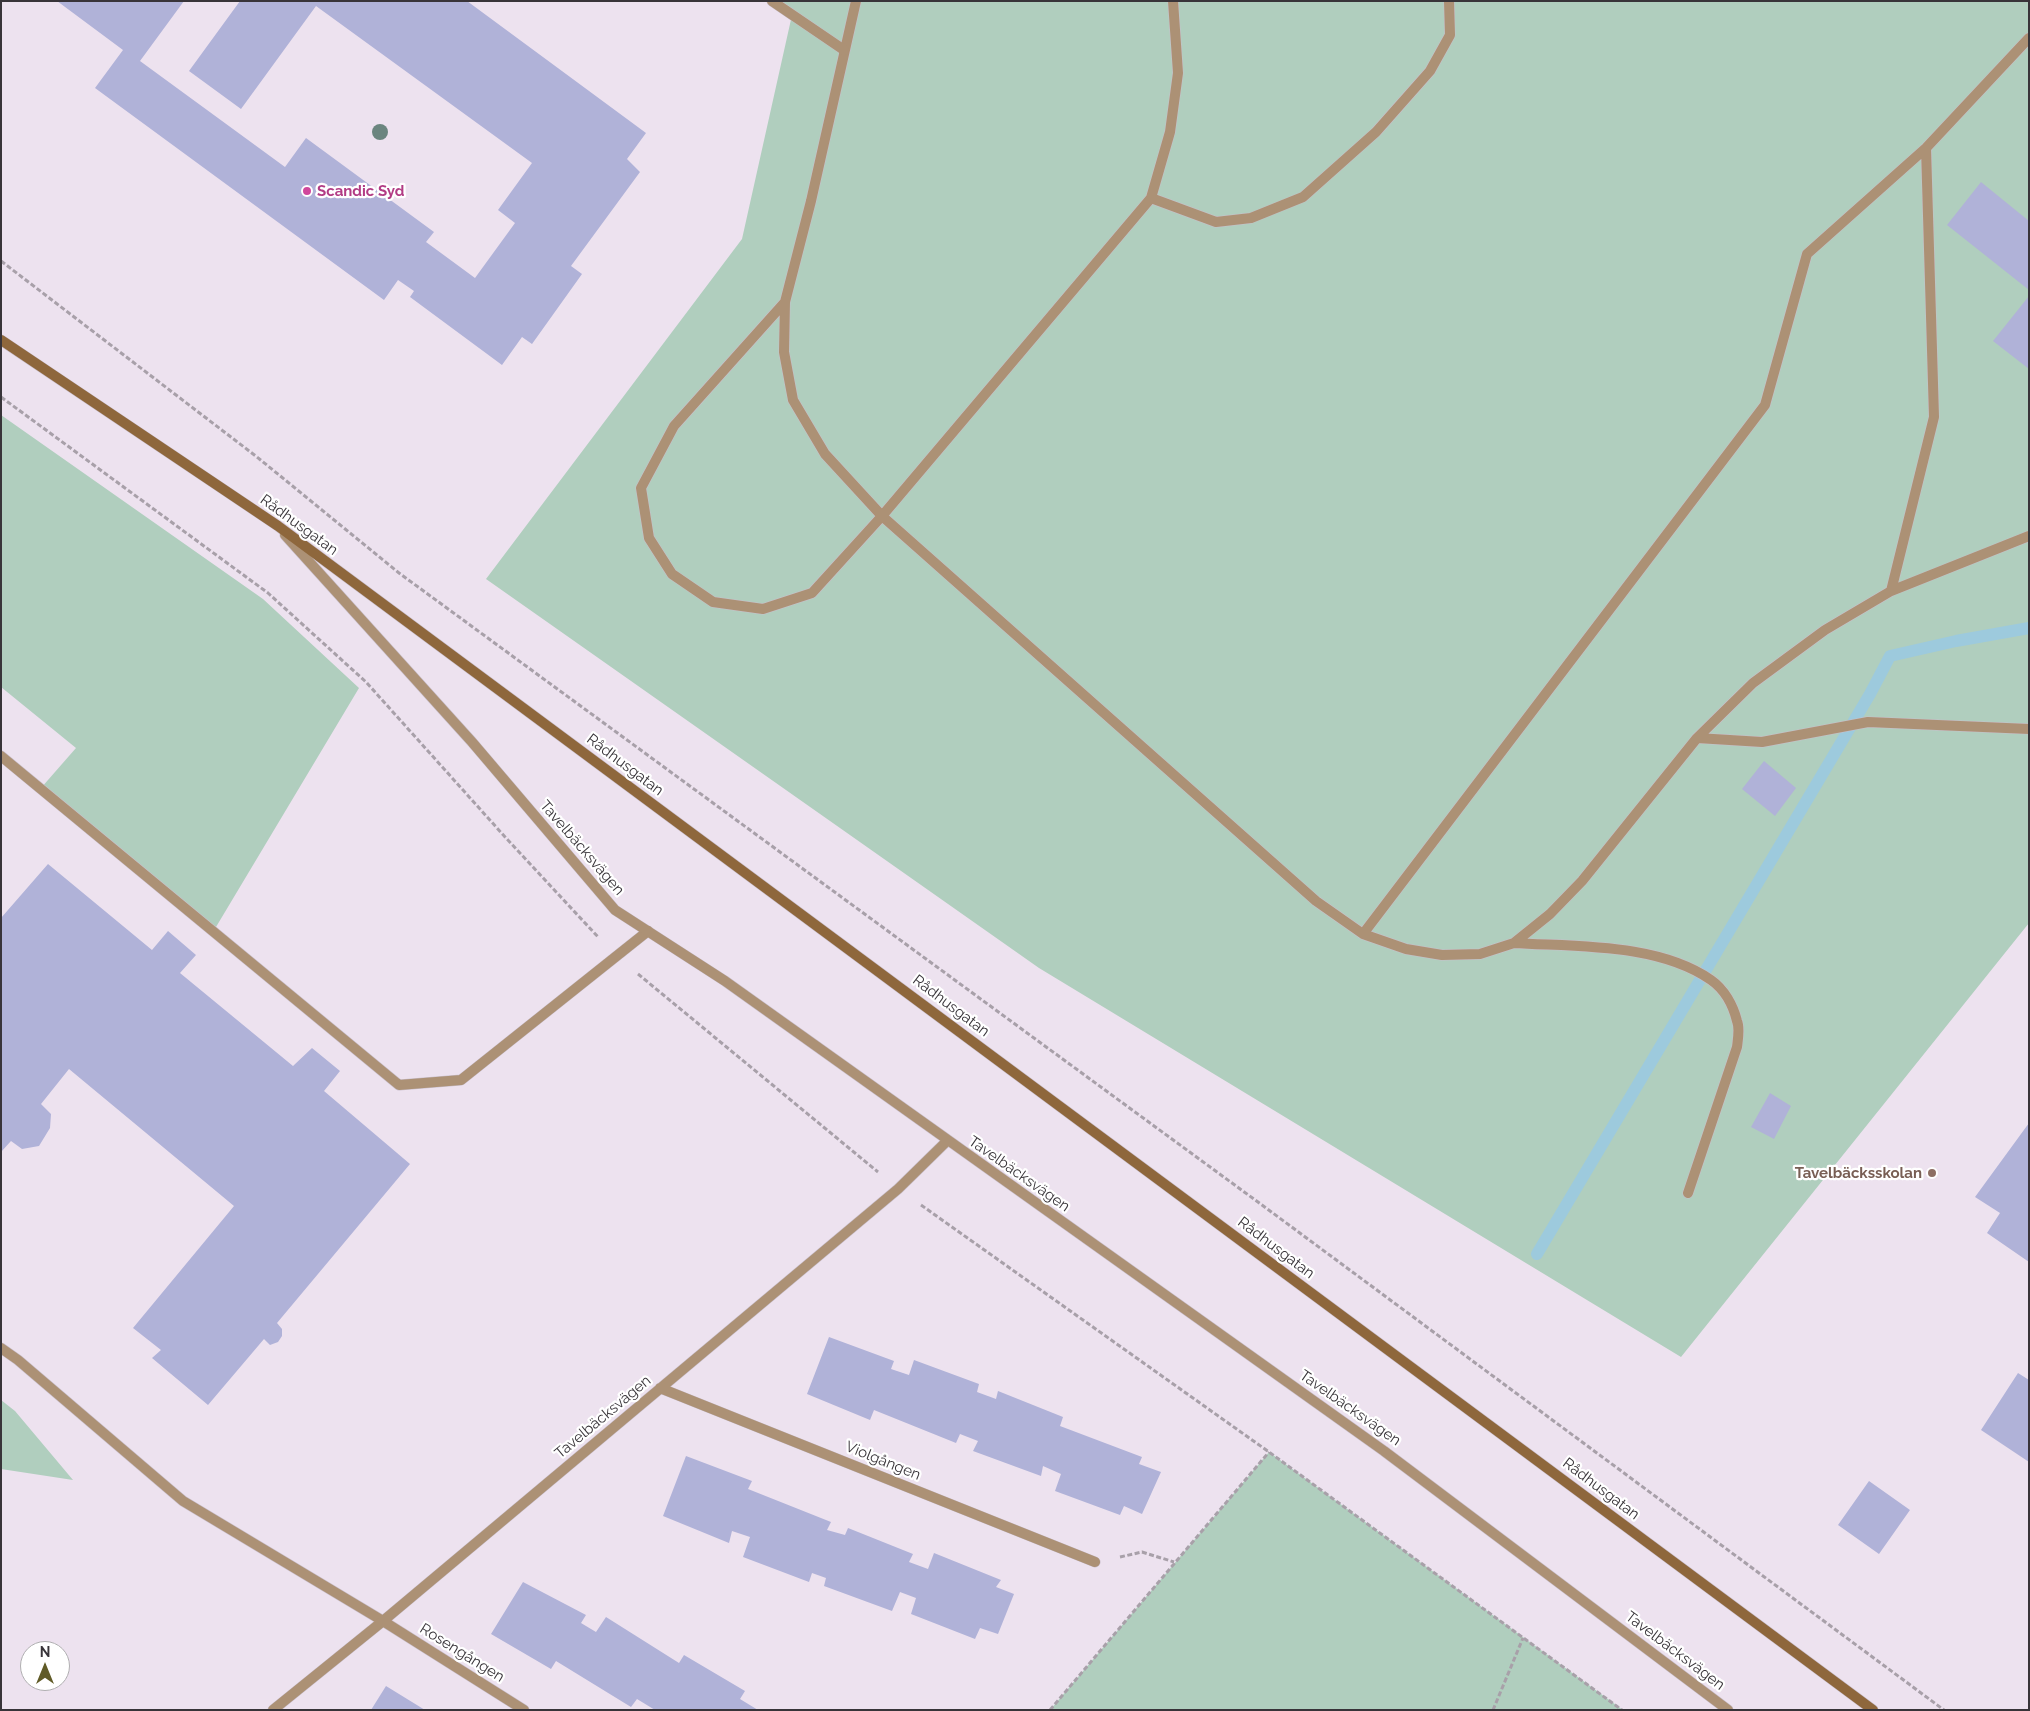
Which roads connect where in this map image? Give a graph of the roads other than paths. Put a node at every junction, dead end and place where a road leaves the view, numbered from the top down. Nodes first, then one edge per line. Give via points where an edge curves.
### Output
1 (772, 1) edge
2 (856, 1) edge
3 (1172, 1) edge
4 (1449, 1) edge
5 (2029, 38) edge
6 (844, 50) junction
7 (1926, 148) junction
8 (1151, 198) junction
9 (786, 302) junction
10 (1, 340) edge
11 (882, 516) junction
12 (278, 526) junction
13 (2029, 536) edge
14 (1891, 591) junction
15 (2029, 729) edge
16 (1697, 738) junction
17 (1, 756) edge
18 (648, 931) junction
19 (1363, 934) junction
20 (1514, 943) junction
21 (947, 1141) junction
22 (1688, 1193) dead end
23 (1, 1348) edge
24 (660, 1388) junction
25 (1095, 1562) road end
26 (383, 1621) junction
27 (273, 1710) edge
28 (524, 1710) edge
29 (1728, 1710) edge
30 (1873, 1710) edge

1 - 6 street
2 - 6 street
3 - 8 street via 1178,73 1170,132
4 - 8 street via 1450,35 1430,71 1376,132 1303,197 1250,218 1216,222
5 - 7 street
6 - 9 street
7 - 14 street via 1934,417
7 - 19 street via 1807,254 1765,405
8 - 11 street
9 - 11 street via 784,352 793,400 825,454
9 - 11 street via 674,426 641,488 649,538 672,574 713,602 763,609 812,593
10 - 12 main road, Rådhusgatan
11 - 19 street via 1316,901
12 - 18 street, Tavelbäcksvägen via 472,742 615,910
12 - 30 main road, Rådhusgatan
13 - 14 street
14 - 16 street via 1825,630 1753,683
15 - 16 street via 1868,722 1762,742
16 - 20 street via 1582,881 1550,914
17 - 18 street via 399,1085 461,1080
18 - 21 street, Tavelbäcksvägen via 724,981
19 - 20 street via 1406,949 1442,955 1480,954
20 - 22 street via 1630,951 1671,961 1712,981 1730,1000 1738,1023 1737,1047
21 - 24 street, Tavelbäcksvägen via 898,1189
21 - 29 street, Tavelbäcksvägen via 1384,1451
23 - 26 street, Rosengången via 183,1502
24 - 25 street, Violgången
24 - 26 street, Tavelbäcksvägen
26 - 27 street, Tavelbäcksvägen
26 - 28 street, Rosengången

